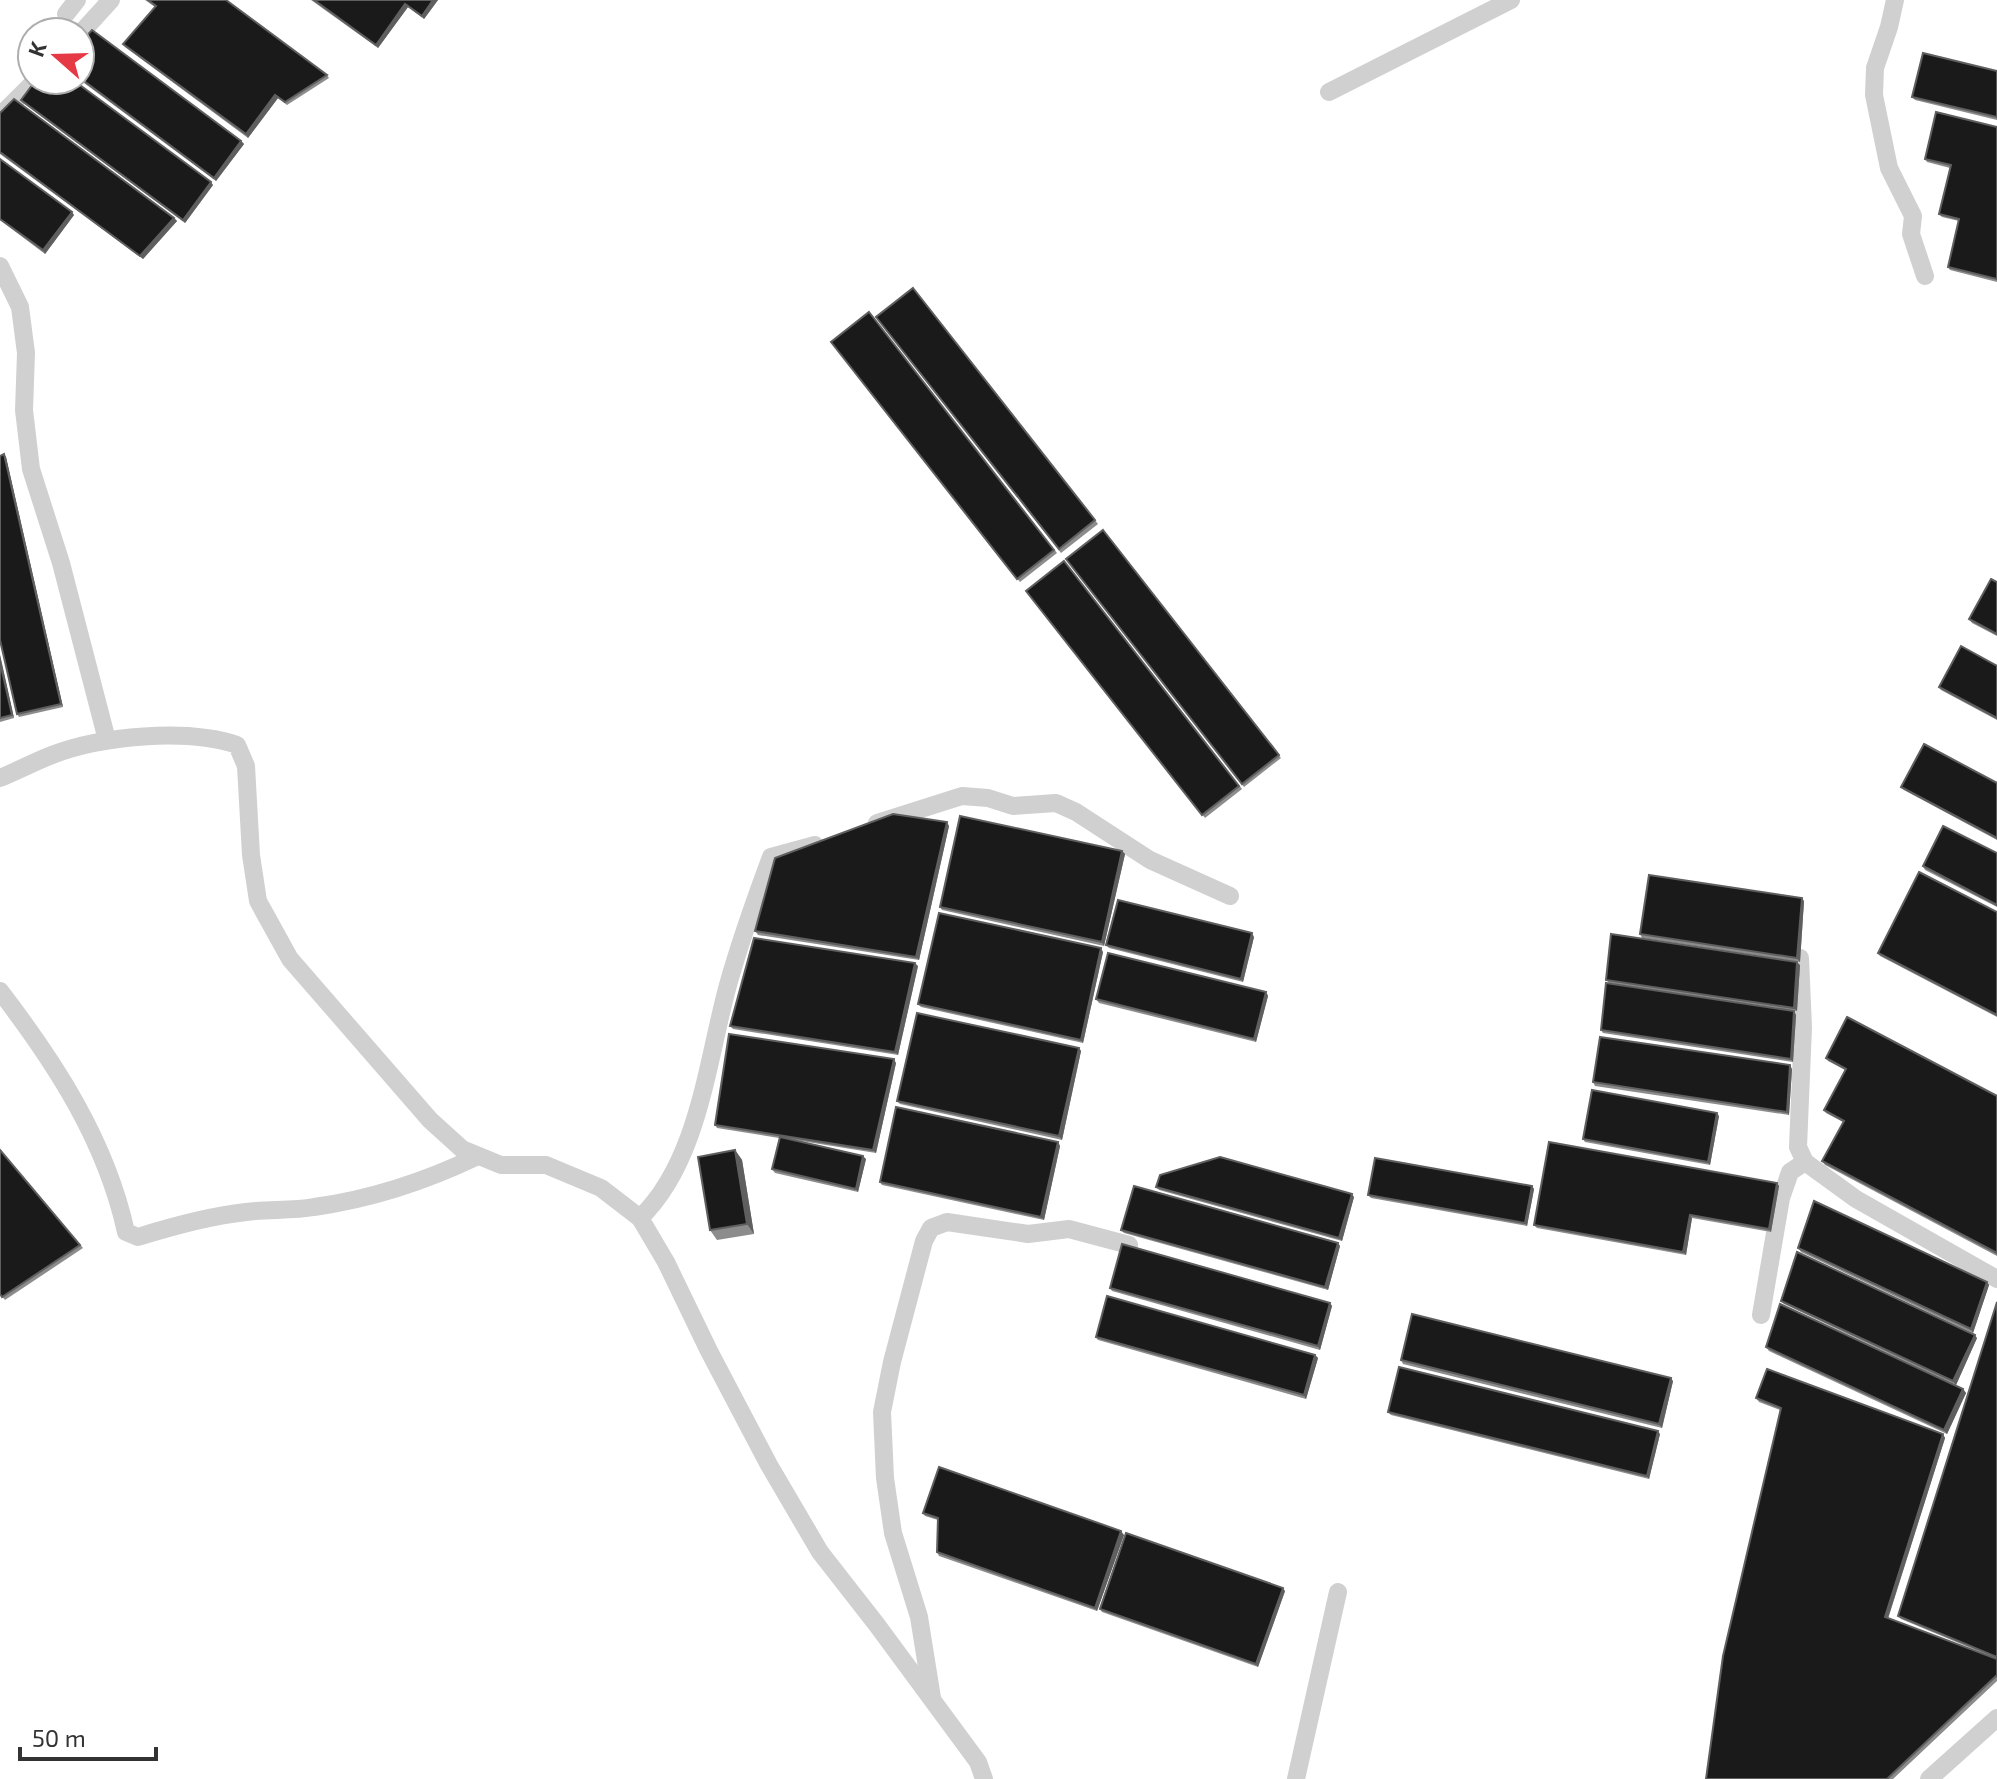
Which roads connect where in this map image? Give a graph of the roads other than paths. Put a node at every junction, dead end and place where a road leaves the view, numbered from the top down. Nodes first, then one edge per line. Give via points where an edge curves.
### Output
1 (111, 0) edge
2 (1511, 0) edge
3 (1895, 0) edge
4 (96, 16) edge
5 (1329, 92) dead end
6 (20, 96) edge
7 (0, 116) edge
8 (0, 266) edge
9 (1925, 276) dead end
10 (107, 740) junction
11 (0, 778) edge
12 (858, 830) edge
13 (829, 841) edge
14 (1230, 896) dead end
15 (1800, 958) edge
16 (0, 991) edge
17 (478, 1156) junction
18 (1805, 1162) junction
19 (640, 1218) junction
20 (1129, 1245) edge
21 (1997, 1279) edge
22 (1761, 1315) dead end
23 (1338, 1592) dead end
24 (932, 1700) junction
25 (1997, 1718) edge
26 (984, 1779) edge
27 (1296, 1779) edge
28 (1929, 1779) edge

1 - 4 street
2 - 5 street
3 - 9 street via 1875,68 1874,95 1889,168 1913,216 1911,234
6 - 7 street
8 - 10 street via 20,307 31,469
10 - 11 street
10 - 17 street via 174,737 237,745 246,766 258,901 272,930 290,959 430,1120
12 - 14 street via 962,796 1013,806 1056,803 1150,860
13 - 19 street via 771,857 739,946 698,1108 659,1200
15 - 18 street via 1798,1147
16 - 17 street via 85,1117 107,1165 126,1232 138,1237 244,1212 360,1199 436,1176
17 - 19 street via 501,1165 546,1165 601,1188
18 - 21 street via 1856,1199
18 - 22 street via 1790,1172 1781,1198
19 - 24 street via 820,1552
20 - 24 street via 1069,1229 1028,1234 947,1222 931,1228 924,1241 882,1412 893,1533 919,1617
23 - 27 street
24 - 26 street via 978,1762
25 - 28 street

